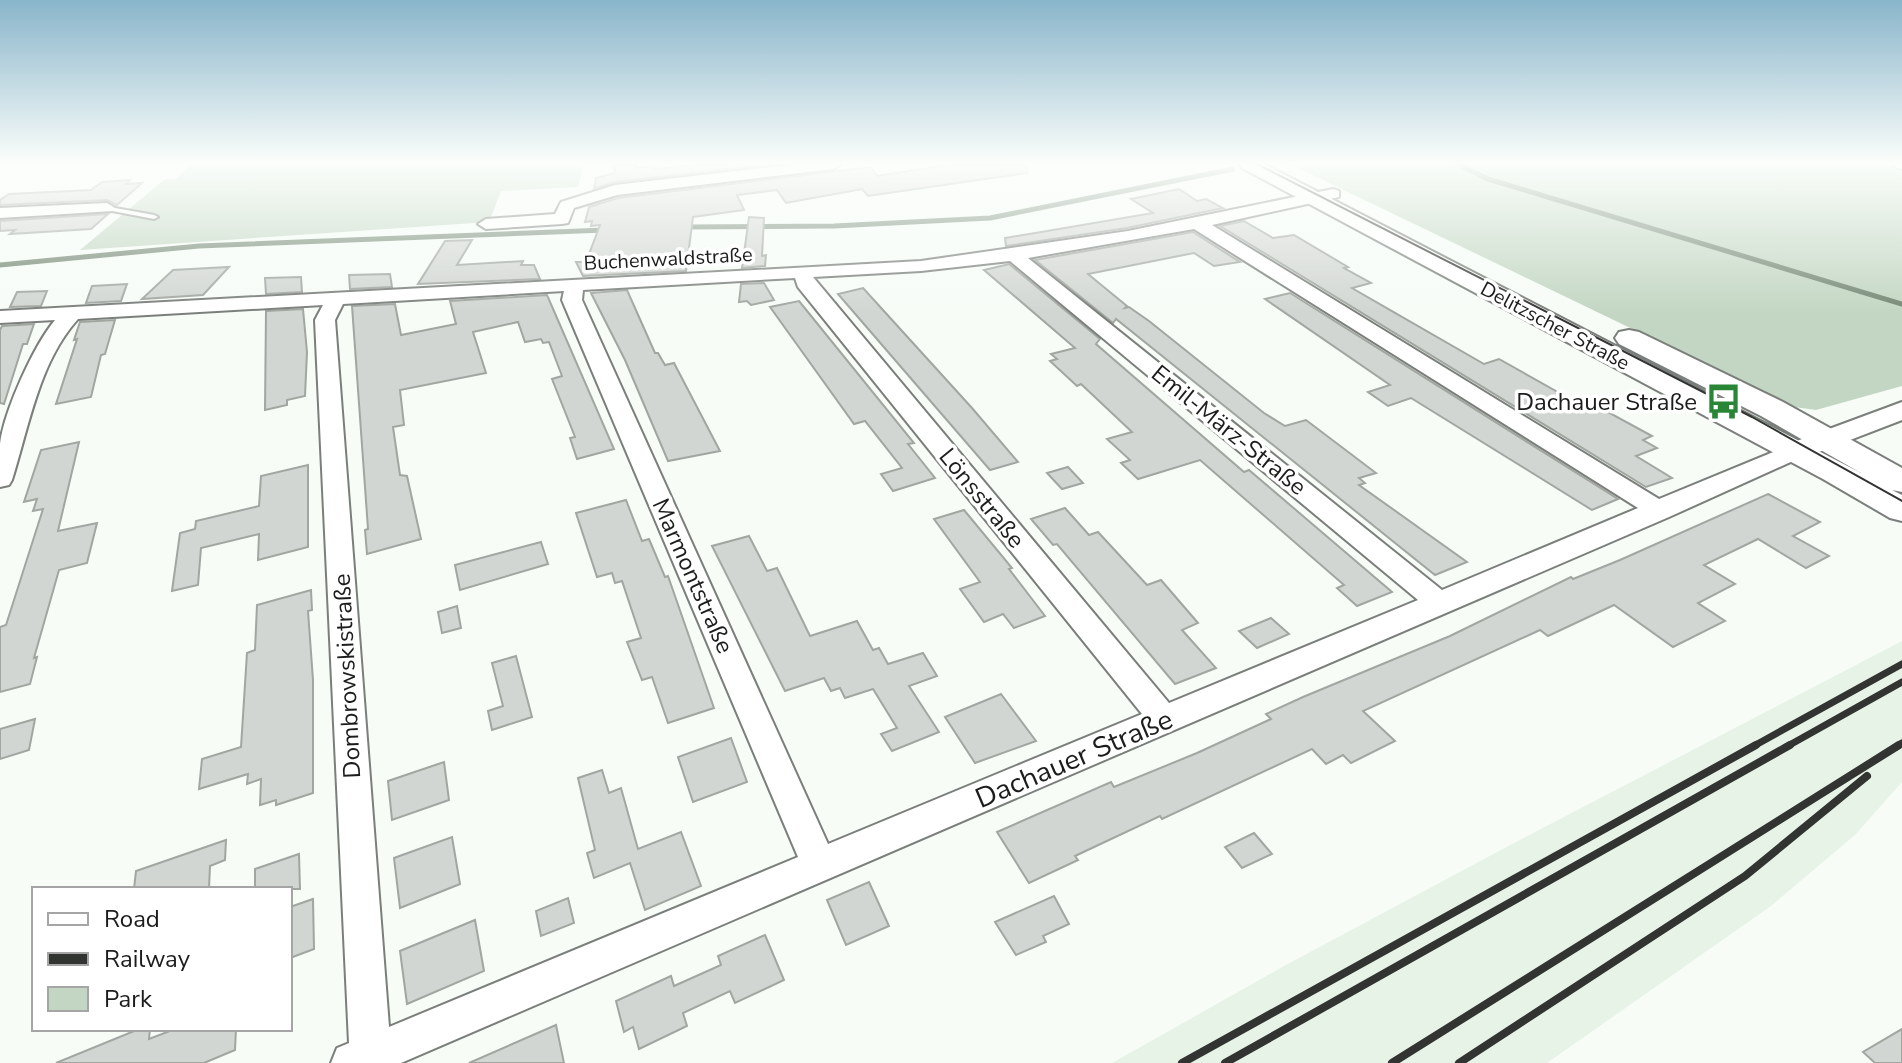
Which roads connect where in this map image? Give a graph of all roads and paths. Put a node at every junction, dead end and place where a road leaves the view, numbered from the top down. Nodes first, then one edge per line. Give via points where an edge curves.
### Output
1 (136, 214) edge
2 (564, 214) edge
3 (1245, 214) edge
4 (1358, 214) edge
5 (154, 217) dead end
6 (486, 224) dead end
7 (1198, 224) junction
8 (1016, 257) junction
9 (803, 273) junction
10 (574, 286) junction
11 (336, 299) junction
12 (72, 313) junction
13 (0, 317) edge
14 (1902, 410) edge
15 (1810, 445) junction
16 (0, 480) edge
17 (1902, 482) edge
18 (1902, 510) edge
19 (1660, 511) junction
20 (1441, 604) junction
21 (1165, 720) junction
22 (820, 866) junction
23 (361, 1059) edge

1 - 5 lane
2 - 6 street via 562,219
3 - 7 street, Buchenwaldstraße
4 - 15 main road, Delitzscher Straße
7 - 8 street, Buchenwaldstraße
7 - 19 street
8 - 9 street, Buchenwaldstraße
8 - 20 street, Emil-März-Straße
9 - 10 street, Buchenwaldstraße
9 - 21 street, Lönsstraße via 805,283
10 - 11 street, Buchenwaldstraße
10 - 22 street, Marmontstraße via 572,300
11 - 12 street, Buchenwaldstraße
11 - 23 street, Dombrowskistraße via 325,320
12 - 13 street, Buchenwaldstraße
12 - 16 street via 45,350
14 - 15 street
15 - 17 main road, Delitzscher Straße
15 - 18 main road, Delitzscher Straße
15 - 19 street, Dachauer Straße
19 - 20 street, Dachauer Straße
20 - 21 street, Dachauer Straße
21 - 22 street, Dachauer Straße
22 - 23 street, Dachauer Straße

